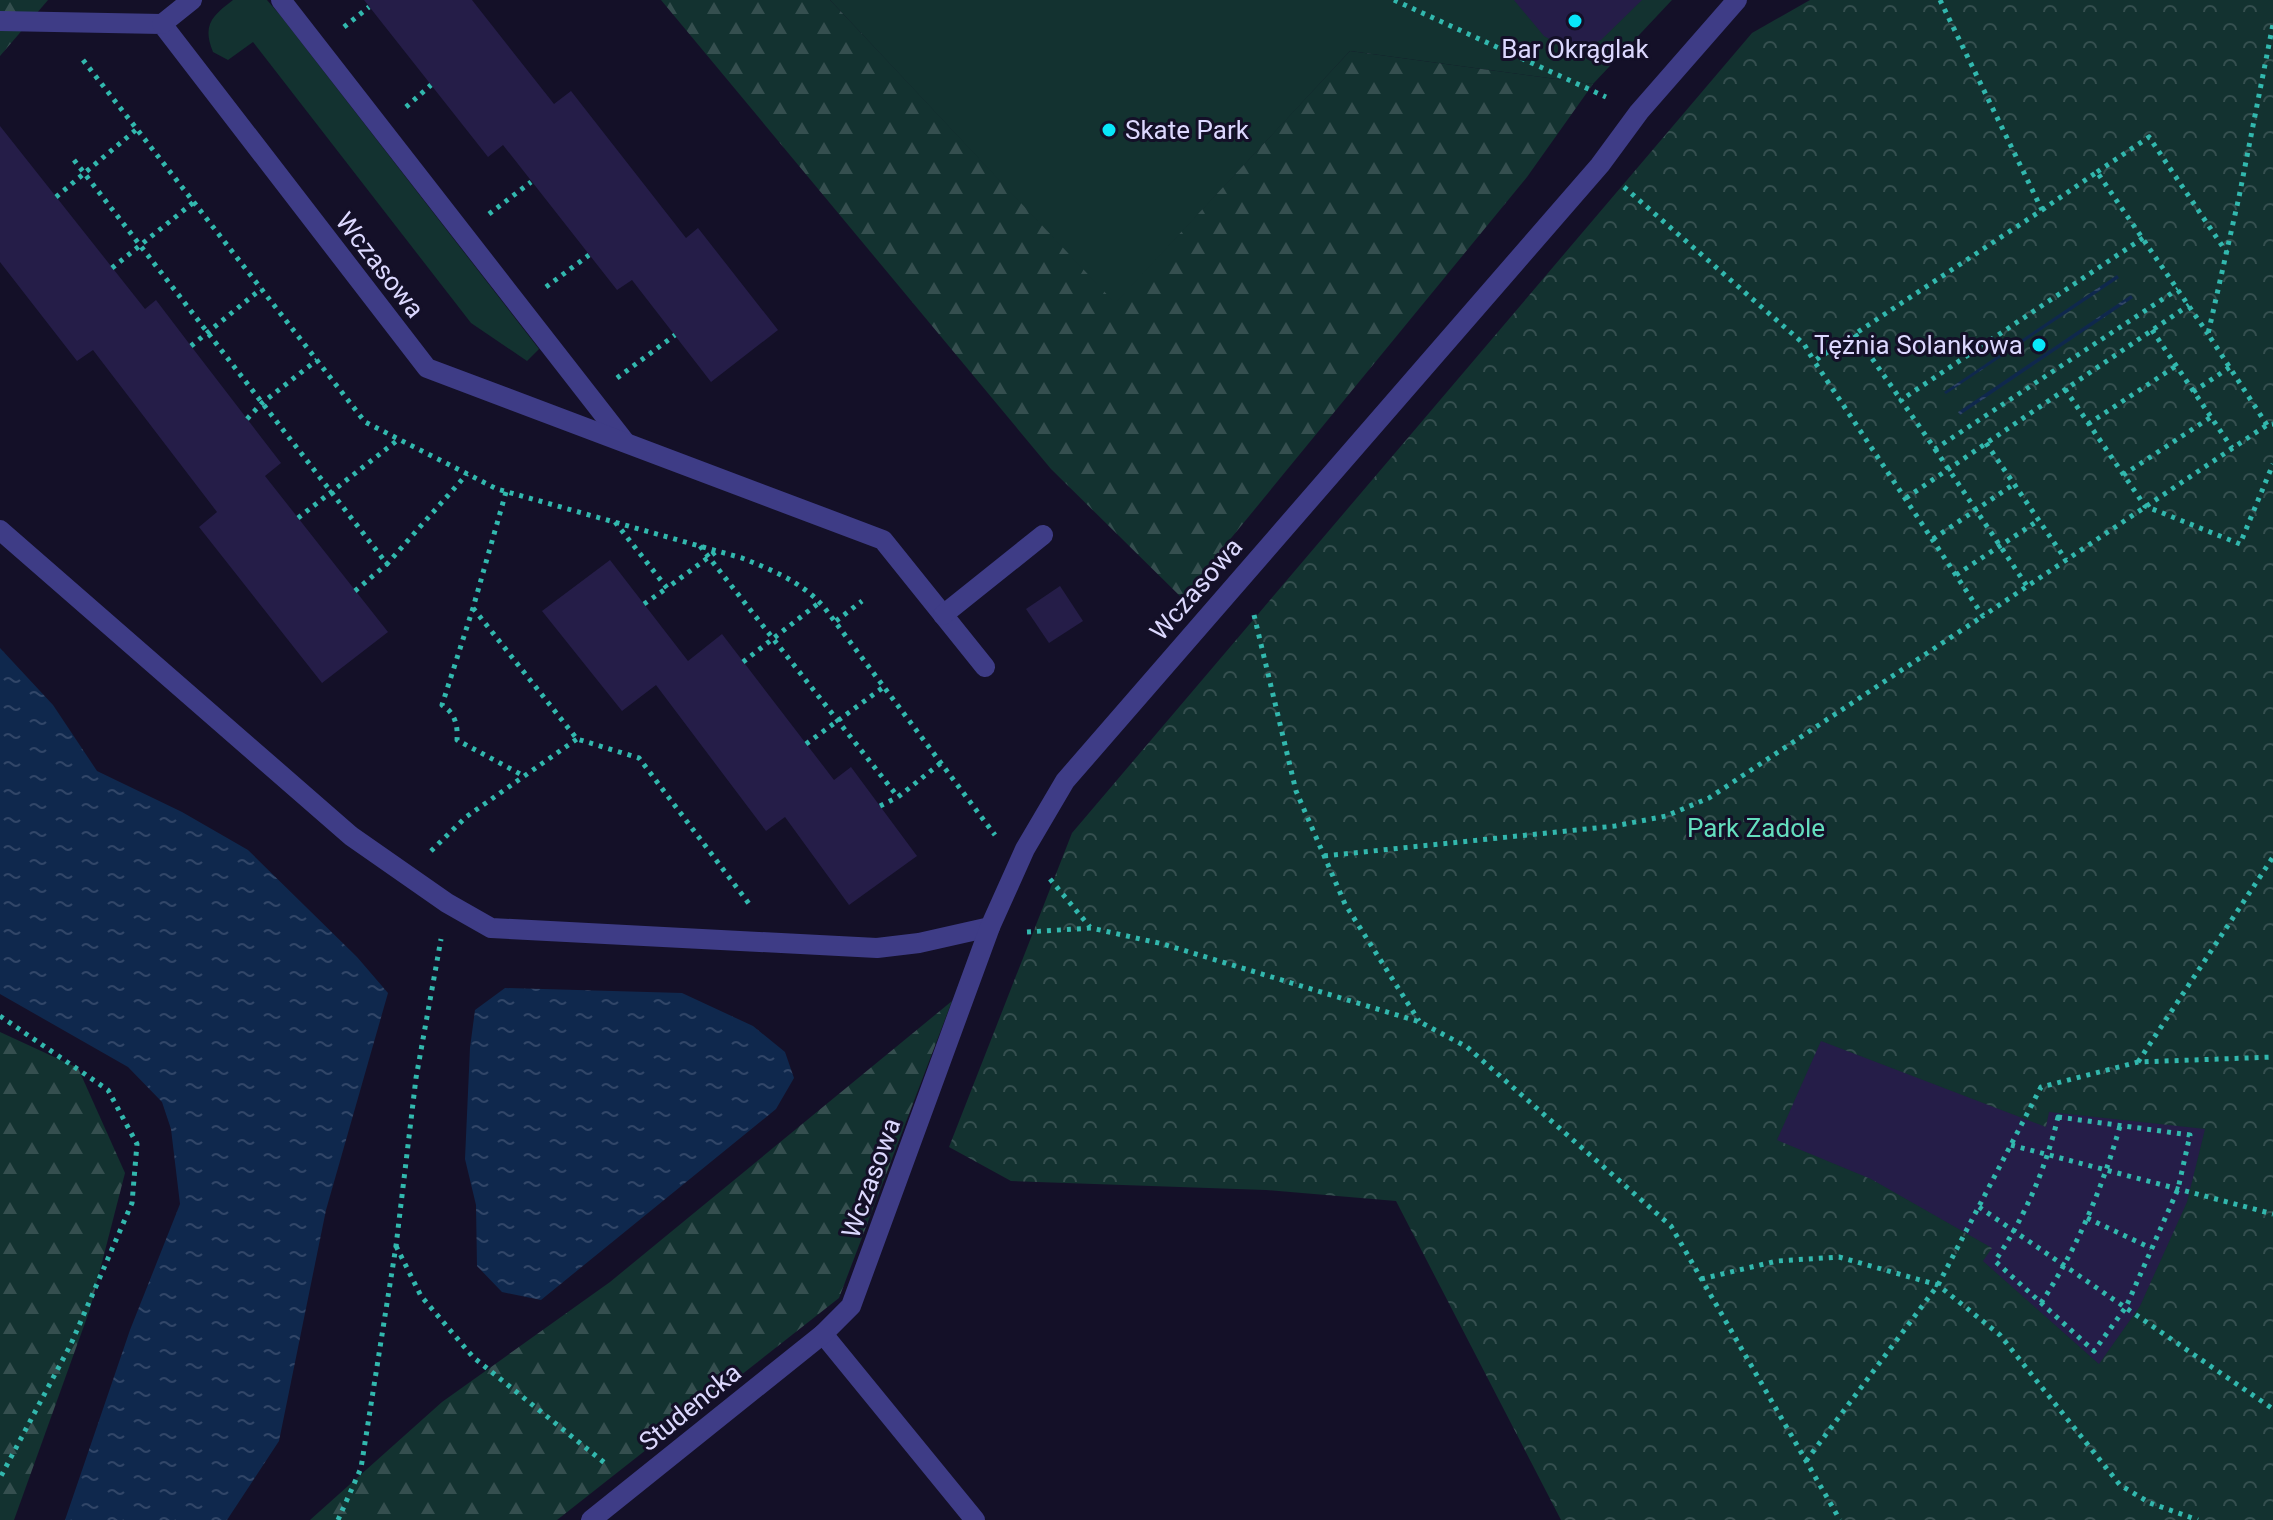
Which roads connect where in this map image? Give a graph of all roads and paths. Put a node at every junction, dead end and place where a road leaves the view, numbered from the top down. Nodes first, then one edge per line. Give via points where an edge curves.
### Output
1 (192, 0) edge
2 (281, 0) edge
3 (1394, 0) edge
4 (1737, 0) edge
5 (1940, 0) edge
6 (0, 21) edge
7 (162, 24) junction
8 (2273, 24) edge
9 (83, 60) dead end
10 (1639, 112) junction
11 (137, 129) junction
12 (74, 160) dead end
13 (1600, 165) junction
14 (83, 172) junction
15 (2097, 172) junction
16 (531, 182) dead end
17 (56, 197) dead end
18 (194, 202) junction
19 (2042, 210) junction
20 (463, 233) junction
21 (2143, 238) junction
22 (139, 244) junction
23 (2227, 253) junction
24 (589, 255) dead end
25 (112, 268) dead end
26 (261, 289) junction
27 (2178, 289) junction
28 (2189, 305) junction
29 (520, 307) junction
30 (2152, 330) junction
31 (207, 333) junction
32 (1855, 334) junction
33 (2208, 334) junction
34 (675, 335) dead end
35 (191, 346) dead end
36 (317, 360) junction
37 (1814, 361) junction
38 (2176, 366) junction
39 (2230, 367) junction
40 (2065, 389) junction
41 (2193, 392) junction
42 (591, 398) junction
43 (1901, 400) junction
44 (262, 403) junction
45 (2211, 417) junction
46 (247, 419) dead end
47 (2088, 424) junction
48 (2270, 424) edge
49 (399, 439) junction
50 (1986, 443) junction
51 (627, 444) junction
52 (2232, 448) junction
53 (1935, 449) junction
54 (2273, 464) edge
55 (1948, 469) junction
56 (467, 474) junction
57 (2123, 475) junction
58 (2014, 484) junction
59 (331, 492) junction
60 (506, 492) junction
61 (1906, 498) junction
62 (2145, 506) junction
63 (298, 518) dead end
64 (2039, 520) junction
65 (615, 522) junction
66 (0, 530) edge
67 (1043, 535) dead end
68 (1933, 539) junction
69 (699, 546) junction
70 (717, 550) junction
71 (708, 557) junction
72 (2066, 560) junction
73 (387, 564) junction
74 (1244, 573) junction
75 (1956, 575) junction
76 (2027, 586) junction
77 (667, 588) junction
78 (355, 591) dead end
79 (862, 601) dead end
80 (820, 602) junction
81 (644, 604) dead end
82 (473, 608) junction
83 (943, 615) junction
84 (1983, 616) junction
85 (836, 621) junction
86 (773, 638) junction
87 (743, 662) dead end
88 (985, 667) dead end
89 (885, 686) junction
90 (839, 722) junction
91 (577, 739) junction
92 (806, 744) dead end
93 (942, 762) junction
94 (524, 776) junction
95 (898, 797) junction
96 (880, 806) dead end
97 (1324, 856) junction
98 (2273, 857) edge
99 (1021, 858) junction
100 (408, 874) junction
101 (447, 903) junction
102 (990, 927) junction
103 (1091, 928) junction
104 (778, 941) junction
105 (0, 1016) edge
106 (1420, 1022) junction
107 (2273, 1057) edge
108 (2138, 1062) junction
109 (2120, 1126) junction
110 (2011, 1145) junction
111 (2049, 1155) junction
112 (2107, 1170) junction
113 (2178, 1189) junction
114 (1979, 1207) junction
115 (2273, 1214) edge
116 (2087, 1217) junction
117 (2015, 1232) junction
118 (396, 1246) junction
119 (2151, 1248) junction
120 (2065, 1266) junction
121 (1701, 1279) junction
122 (1938, 1285) junction
123 (2041, 1303) junction
124 (851, 1306) joint
125 (2126, 1307) junction
126 (823, 1334) junction
127 (2273, 1409) edge
128 (1806, 1461) junction
129 (0, 1478) edge
130 (633, 1486) junction
131 (338, 1520) edge
132 (591, 1520) edge
133 (975, 1520) edge
134 (1840, 1520) edge
135 (2198, 1520) edge

1 - 7 street
2 - 20 street
3 - 10 path
4 - 10 street, Wczasowa
5 - 19 path
6 - 7 street
7 - 51 street, Wczasowa via 427,368
8 - 23 path
9 - 11 path
10 - 13 street, Wczasowa
11 - 14 path
11 - 18 path
12 - 14 path
13 - 37 path via 1804,344
13 - 74 street, Wczasowa
14 - 17 path
14 - 22 path
15 - 19 path
15 - 21 path
15 - 23 path via 2149,137
16 - 20 path
18 - 22 path
18 - 26 path
19 - 32 path
20 - 29 street
21 - 27 path
21 - 43 path
22 - 25 path
22 - 31 path
23 - 33 path
24 - 29 path
26 - 31 path
26 - 36 path
27 - 28 path
27 - 53 path
28 - 30 path
28 - 33 path
29 - 42 street
30 - 38 path
30 - 40 path
31 - 35 path
31 - 44 path
32 - 37 path
32 - 43 path
33 - 39 path
34 - 42 path
36 - 44 path
36 - 49 path via 365,422
37 - 61 path
38 - 41 path
38 - 47 path
39 - 41 path
39 - 48 path
40 - 47 path
40 - 50 path
41 - 45 path
42 - 51 street
43 - 53 path
44 - 46 path
44 - 59 path
45 - 52 path
45 - 57 path
47 - 57 path
48 - 52 path
49 - 56 path
49 - 59 path
50 - 55 path
50 - 58 path
51 - 83 street, Wczasowa via 883,540
52 - 62 path
53 - 55 path
54 - 62 path via 2240,544
55 - 61 path
55 - 76 path
56 - 60 path
56 - 73 path
57 - 62 path
58 - 64 path
58 - 68 path
59 - 63 path
59 - 73 path
60 - 65 path
60 - 82 path
61 - 68 path
62 - 72 path
64 - 72 path
64 - 75 path
65 - 69 path
65 - 77 path
66 - 100 street via 351,836
67 - 83 street
68 - 75 path
69 - 70 path
69 - 71 path
70 - 71 path
70 - 80 path via 773,570
71 - 77 path
71 - 86 path
72 - 76 path
73 - 78 path
74 - 97 path via 1296,791
74 - 99 street, Wczasowa via 1065,781
75 - 84 path
76 - 84 path
77 - 81 path
79 - 85 path
80 - 85 path
80 - 86 path
82 - 91 path
82 - 94 path via 442,705 454,717 457,740
83 - 88 street, Wczasowa
84 - 97 path via 1709,798 1666,816 1615,826
85 - 89 path
86 - 87 path
86 - 90 path
89 - 90 path
89 - 93 path
90 - 92 path
90 - 95 path
91 - 94 path
91 - 104 path via 639,758
93 - 95 path
93 - 99 path
94 - 100 path via 466,817
95 - 96 path
97 - 106 path via 1345,904
98 - 108 path
99 - 102 street, Wczasowa
99 - 103 path
100 - 101 street
101 - 104 street via 491,928
101 - 118 path via 416,1078
102 - 103 path via 1022,933
102 - 104 street via 877,948
102 - 124 street, Wczasowa
103 - 106 path via 1163,944
105 - 129 path via 108,1090 137,1144 132,1203 71,1344
106 - 121 path via 1467,1047 1671,1226
107 - 108 path
108 - 110 path via 2041,1087
109 - 111 path via 2058,1117
109 - 112 path
109 - 113 path via 2190,1135
110 - 111 path
110 - 114 path
111 - 112 path
111 - 117 path
112 - 113 path
112 - 116 path
113 - 115 path
113 - 119 path
114 - 117 path
114 - 122 path
116 - 119 path
116 - 120 path
117 - 120 path
117 - 123 path via 1995,1261
118 - 130 path via 421,1296 473,1357
118 - 131 path via 361,1468
119 - 125 path
120 - 123 path
120 - 125 path
121 - 122 path via 1777,1261 1839,1257
121 - 128 path
122 - 128 path
122 - 135 path via 2000,1335 2120,1485 2150,1503
123 - 125 path via 2094,1351
124 - 126 street, Studencka
125 - 127 path
126 - 130 street, Studencka
126 - 133 street
128 - 134 path
130 - 132 street, Studencka

